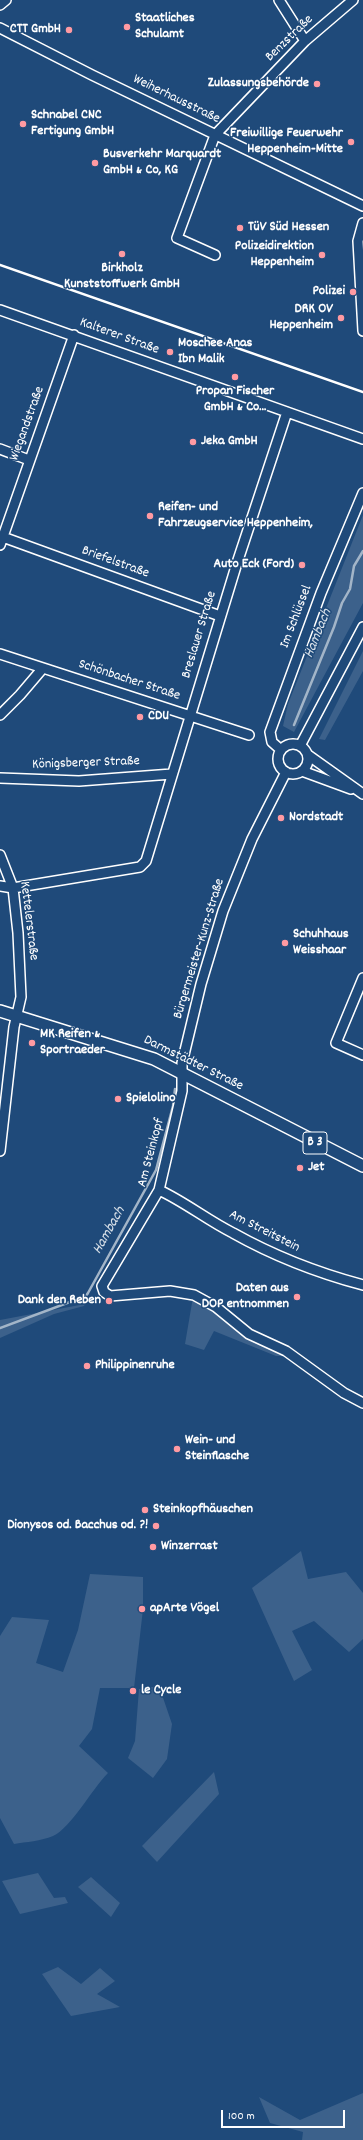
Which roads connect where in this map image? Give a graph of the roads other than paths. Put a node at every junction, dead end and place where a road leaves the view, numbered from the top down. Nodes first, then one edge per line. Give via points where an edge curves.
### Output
1 (6, 0) edge
2 (279, 0) edge
3 (353, 0) edge
4 (0, 5) edge
5 (0, 28) edge
6 (306, 41) junction
7 (215, 135) junction
8 (363, 206) edge
9 (363, 223) edge
10 (215, 255) dead end
11 (0, 310) edge
12 (363, 331) edge
13 (74, 336) junction
14 (287, 412) junction
15 (363, 439) edge
16 (0, 449) edge
17 (29, 460) junction
18 (363, 493) edge
19 (1, 540) edge
20 (220, 616) junction
21 (363, 627) edge
22 (0, 654) edge
23 (43, 668) junction
24 (0, 715) edge
25 (189, 716) junction
26 (249, 735) dead end
27 (300, 746) junction
28 (281, 750) junction
29 (308, 755) junction
30 (302, 771) junction
31 (286, 772) junction
32 (172, 774) junction
33 (0, 778) edge
34 (360, 793) edge
35 (0, 855) edge
36 (0, 886) edge
37 (13, 888) junction
38 (363, 978) edge
39 (0, 1011) edge
40 (17, 1016) junction
41 (363, 1055) edge
42 (182, 1072) junction
43 (0, 1151) edge
44 (363, 1166) edge
45 (159, 1190) junction
46 (363, 1285) edge
47 (363, 1403) edge

1 - 4 street
2 - 6 street
3 - 6 street, Benzstraße
5 - 7 street, Weiherhausstraße
6 - 7 street, Benzstraße
7 - 8 street, Weiherhausstraße
7 - 10 street via 177,238
9 - 12 street via 358,241
11 - 13 street, Kalterer Straße
13 - 14 street, Kalterer Straße
13 - 17 street, Wiegandstraße
14 - 15 street, Kalterer Straße
14 - 20 street, Breslauer Straße
16 - 17 street
17 - 19 street, Wiegandstraße
18 - 28 street, Im Schlüssel via 321,593 270,732 272,742
19 - 20 street, Briefelstraße
20 - 25 street, Breslauer Straße
21 - 27 street
22 - 23 street, Schönbacher Straße
23 - 24 street
23 - 25 street, Schönbacher Straße
25 - 26 street, Schönbacher Straße
25 - 32 street, Breslauer Straße
27 - 28 street via 288,745
27 - 29 street
28 - 31 street via 278,755 279,765
29 - 30 street via 307,764
29 - 34 street
30 - 31 street via 294,774
30 - 34 street
31 - 42 street, Bürgermeister-Kunz-Straße via 252,839 225,905 201,984
32 - 33 street, Königsberger Straße via 79,781
32 - 37 street, Breslauer Straße via 146,861 140,867
35 - 37 street, Kettelerstraße
36 - 37 street
37 - 40 street, Kettelerstraße via 21,976 21,997
38 - 41 street via 336,1043
39 - 40 main road, Darmstädter Straße / B 3
40 - 42 main road, Darmstädter Straße / B 3 via 125,1048
40 - 43 street, Kettelerstraße
42 - 44 main road, Darmstädter Straße / B 3
42 - 45 street, Am Steinkopf via 182,1092
45 - 46 street, Am Streitstein via 181,1200 232,1233 293,1263
45 - 47 street, Am Steinkopf via 104,1280 104,1292 110,1296 170,1291 194,1295 216,1308 249,1334 286,1351 344,1393

